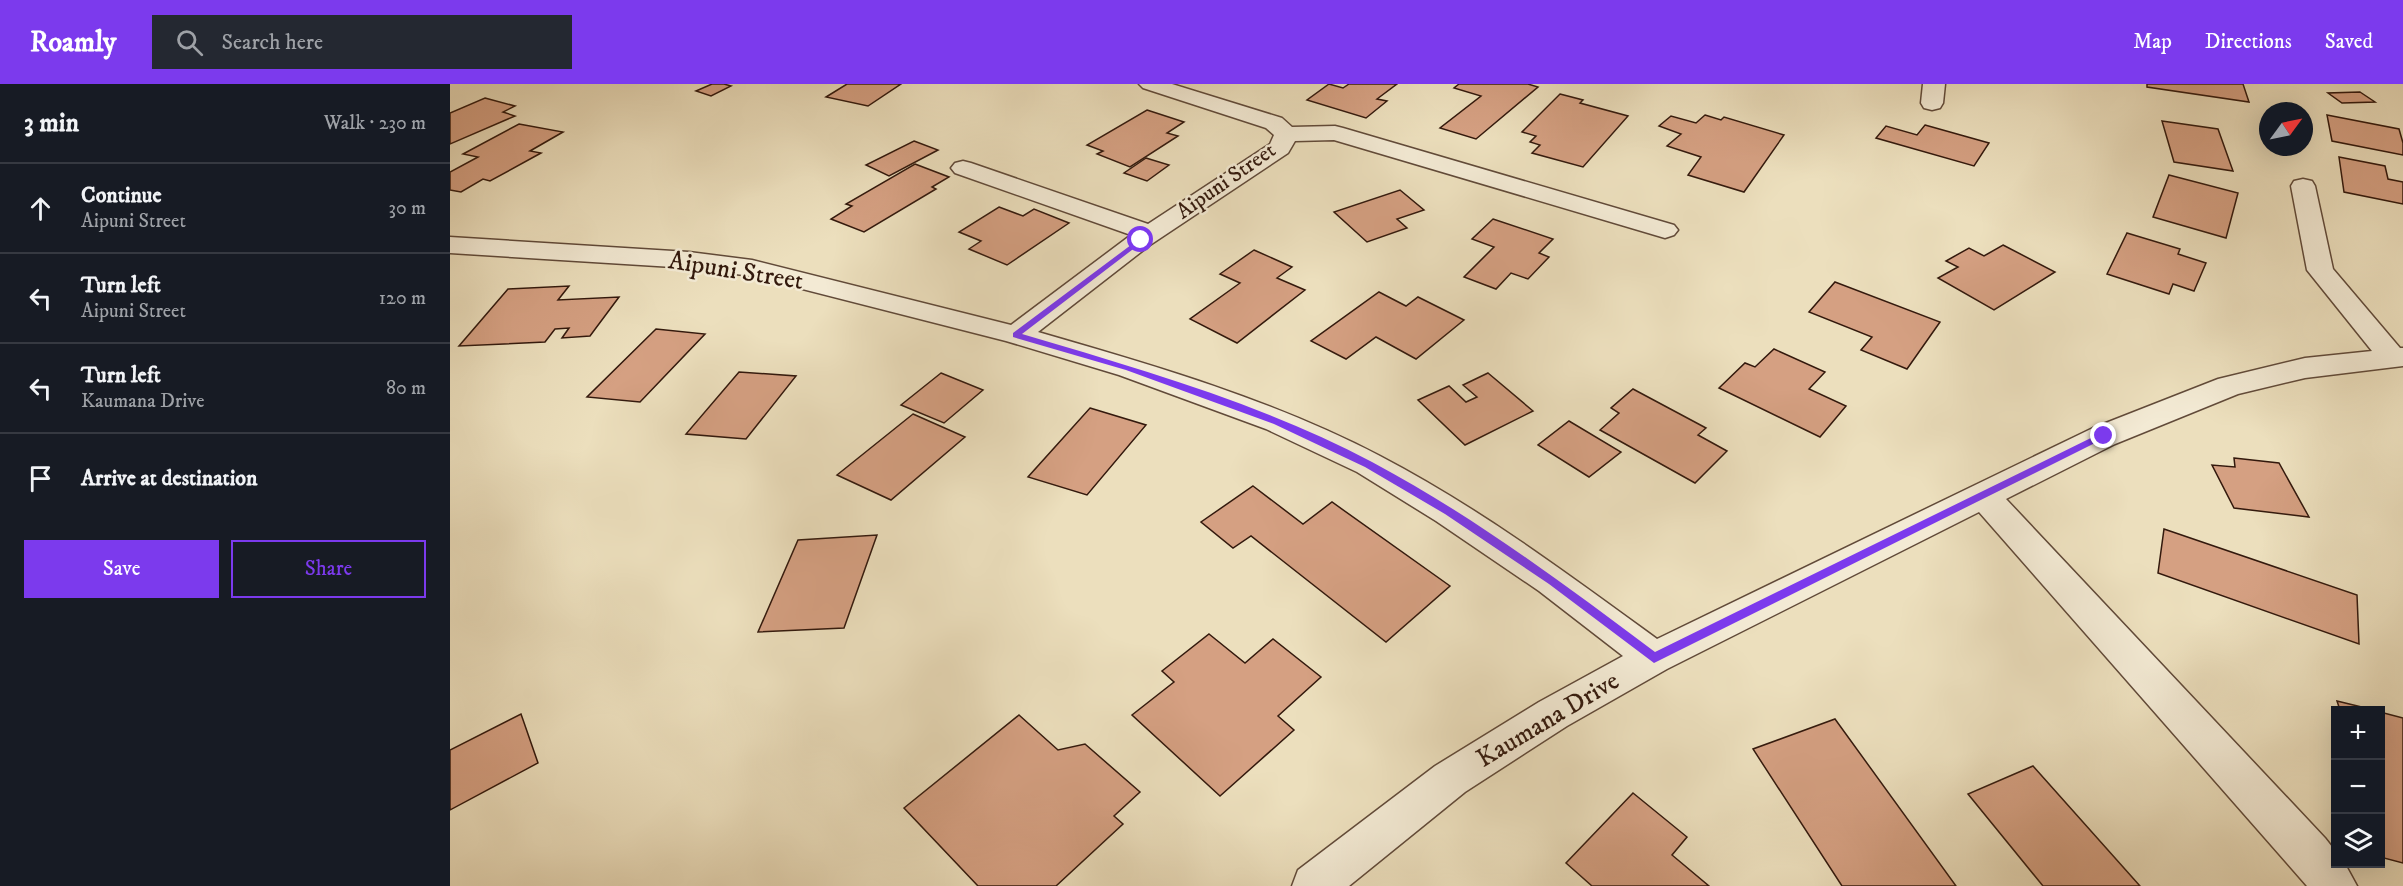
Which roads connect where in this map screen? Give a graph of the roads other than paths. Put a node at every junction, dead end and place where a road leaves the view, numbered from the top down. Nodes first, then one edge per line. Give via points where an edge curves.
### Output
1 (1150, 84) edge
2 (1286, 134) junction
3 (963, 168) dead end
4 (2303, 186) dead end
5 (1665, 230) dead end
6 (1151, 234) junction
7 (450, 245) edge
8 (1016, 335) junction
9 (2397, 357) edge
10 (1983, 495) junction
11 (1654, 658) junction
12 (1314, 886) edge
13 (2335, 886) edge

1 - 2 street, Aipuni Street via 1274,123
2 - 5 street via 1335,133
2 - 6 street, Aipuni Street via 1280,148
3 - 6 street
4 - 9 street via 2320,270
6 - 8 street, Aipuni Street
7 - 8 street, Aipuni Street via 689,260 752,268
8 - 11 street, Aipuni Street via 1129,368 1256,414 1368,464 1552,581
9 - 10 street, Kaumana Drive via 2305,368 2229,387 2104,436
10 - 11 street, Kaumana Drive
10 - 13 street
11 - 12 street, Kaumana Drive via 1553,714 1450,779

